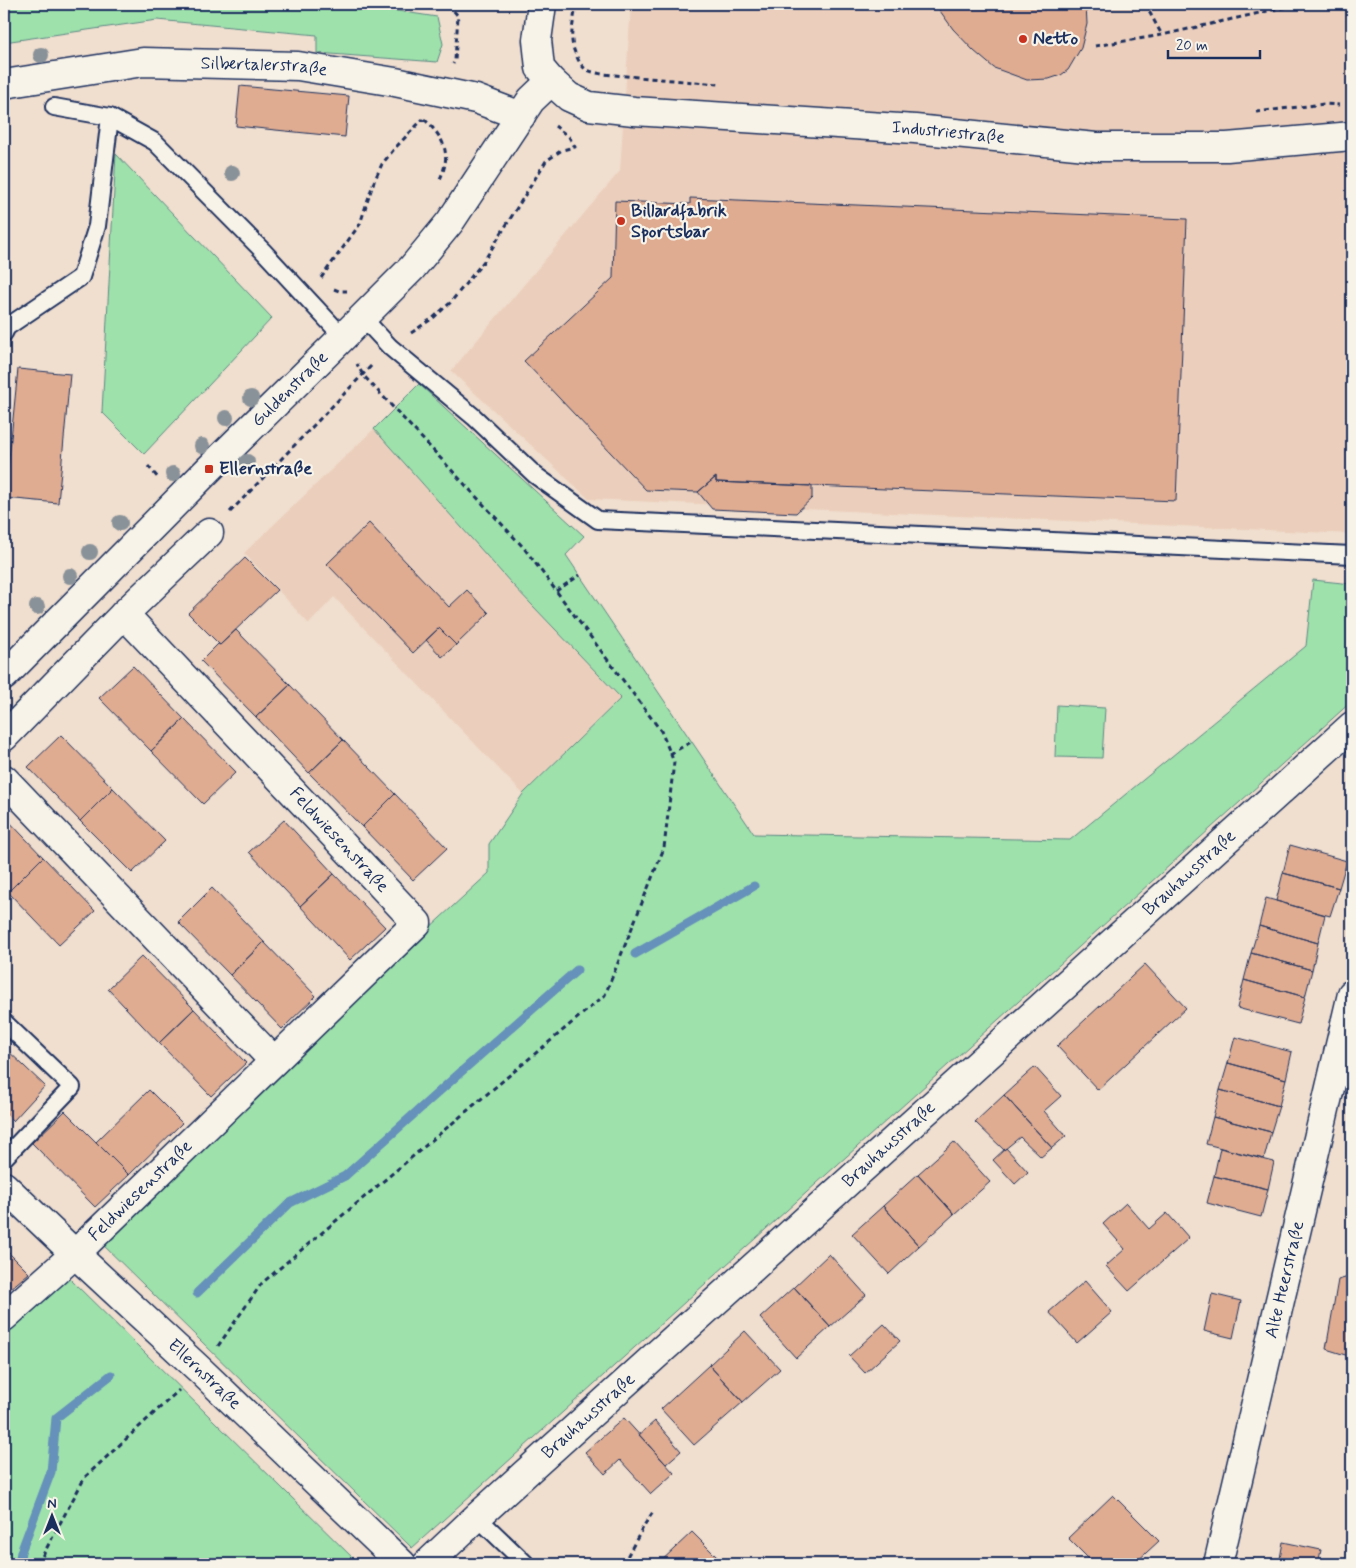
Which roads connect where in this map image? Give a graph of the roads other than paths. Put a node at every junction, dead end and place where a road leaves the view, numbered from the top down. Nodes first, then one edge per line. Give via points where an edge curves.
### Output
1 (542, 4) edge
2 (551, 82) junction
3 (4, 84) edge
4 (54, 107) dead end
5 (521, 116) junction
6 (110, 117) junction
7 (1352, 136) edge
8 (362, 318) junction
9 (4, 333) edge
10 (344, 337) junction
11 (209, 533) dead end
12 (1352, 555) edge
13 (124, 614) junction
14 (4, 676) edge
15 (1352, 726) edge
16 (4, 737) edge
17 (4, 779) edge
18 (1352, 994) edge
19 (4, 1022) edge
20 (274, 1061) junction
21 (4, 1158) edge
22 (4, 1186) edge
23 (75, 1254) junction
24 (4, 1317) edge
25 (477, 1517) junction
26 (402, 1564) edge
27 (427, 1564) edge
28 (526, 1564) edge
29 (1218, 1564) edge

1 - 2 street, Industriestraße via 537,40 540,68
2 - 5 street, Guldenstraße via 531,100
2 - 7 street, Industriestraße via 569,98 589,106 634,112 915,129 1096,147 1227,147
3 - 5 street, Silbertalerstraße via 143,62 298,66 476,99
4 - 6 lane
5 - 8 street, Guldenstraße via 450,222 412,268
6 - 9 lane via 97,226 81,277 7,327
6 - 10 lane via 155,142
8 - 10 street, Guldenstraße
8 - 12 lane via 390,347 474,417 535,475 598,520
10 - 14 street, Guldenstraße
11 - 13 street
13 - 16 street
13 - 20 street, Feldwiesenstraße via 417,923
15 - 25 street, Brauhausstraße
17 - 20 street
18 - 29 street, Alte Heerstraße
19 - 21 lane via 72,1087
20 - 23 street, Feldwiesenstraße
22 - 23 street, Ellernstraße
23 - 24 street, Feldwiesenstraße
23 - 26 street, Ellernstraße
25 - 27 street, Brauhausstraße
25 - 28 lane

